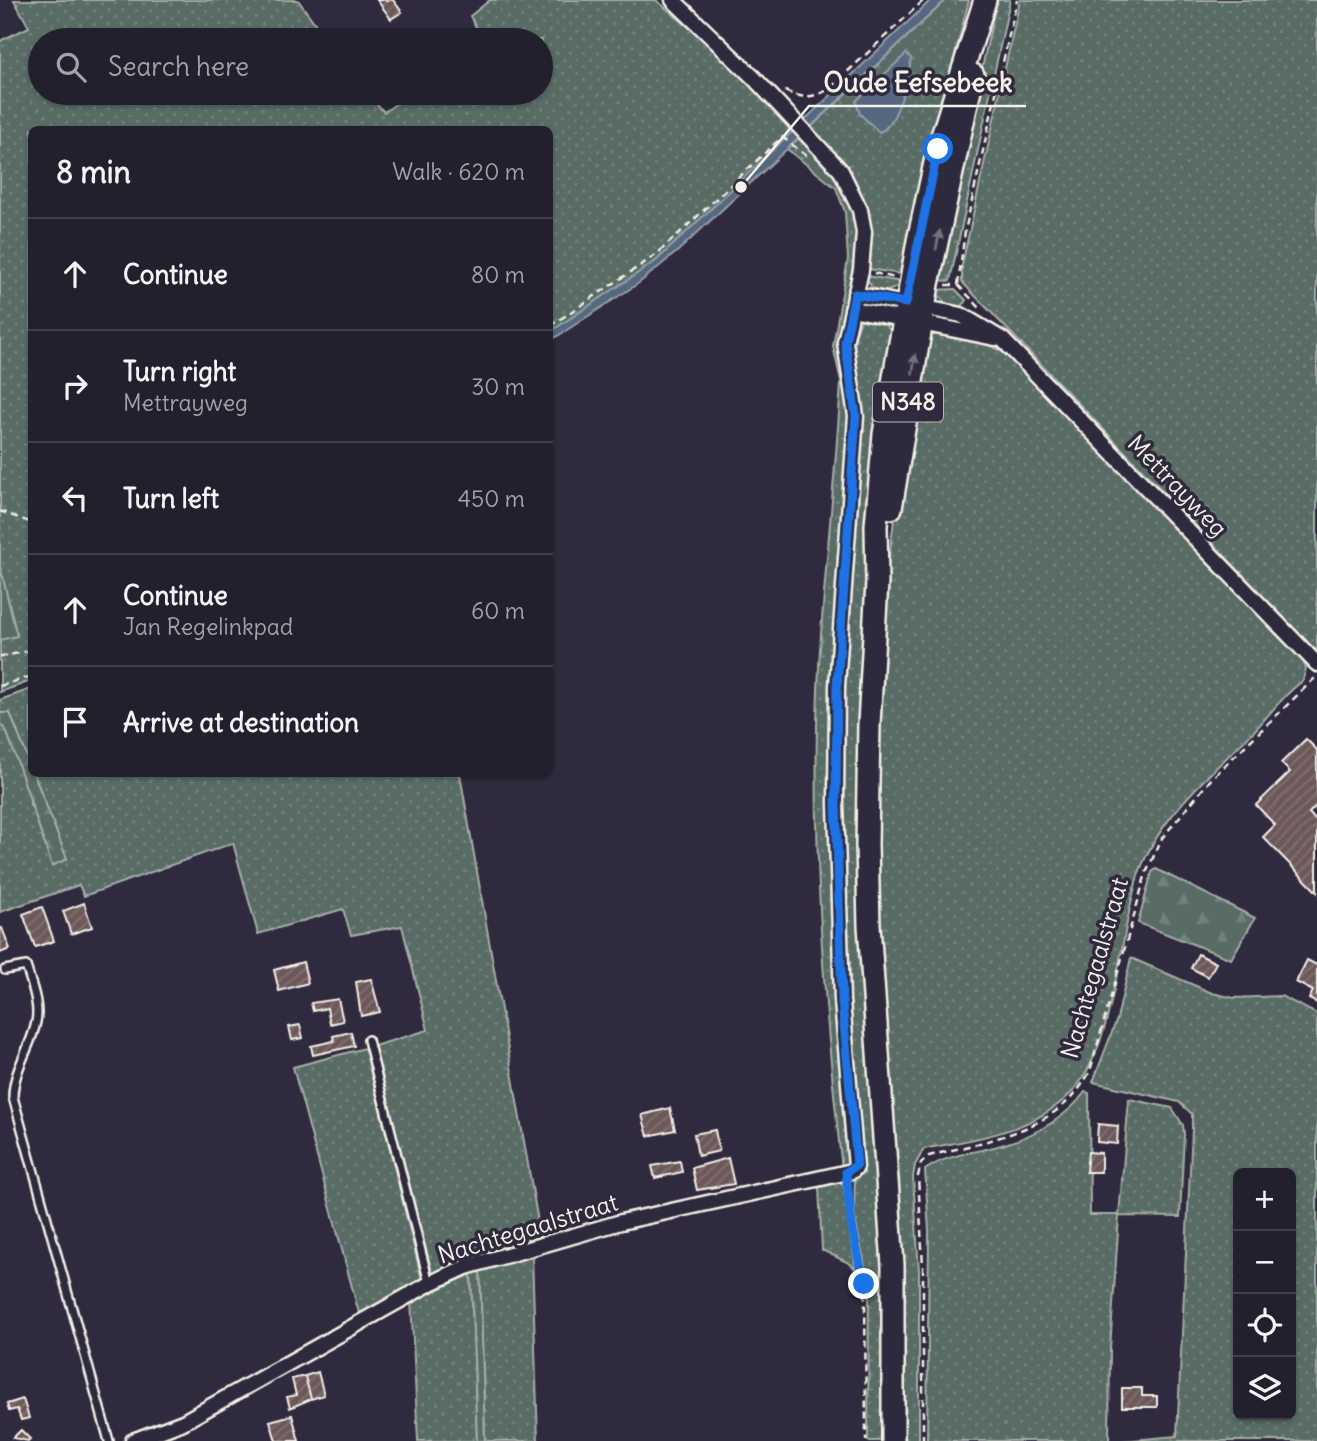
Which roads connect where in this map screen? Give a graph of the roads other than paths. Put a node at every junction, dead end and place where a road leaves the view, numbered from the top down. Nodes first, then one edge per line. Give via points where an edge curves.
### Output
1 (673, 0) edge
2 (983, 9) edge
3 (855, 294) junction
4 (852, 309) junction
5 (913, 313) junction
6 (1317, 664) edge
7 (5, 970) dead end
8 (369, 1040) dead end
9 (429, 1284) junction
10 (110, 1441) edge
11 (133, 1441) edge
12 (893, 1441) edge

1 - 3 street via 841,171 860,210 864,232
2 - 5 main road, N348 via 938,149
3 - 4 street
3 - 5 street, Mettrayweg
4 - 5 street, Mettrayweg
4 - 9 street, Nachtegaalstraat via 845,342 856,416 836,751 839,943 857,1165 846,1172 621,1222 466,1267
5 - 6 street, Mettrayweg via 1003,340
5 - 12 main road, N348 via 877,582 869,724 867,858 892,1265
7 - 10 lane via 26,966 36,1006 36,1021 13,1097
8 - 9 lane
9 - 11 street, Nachtegaalstraat via 183,1422

